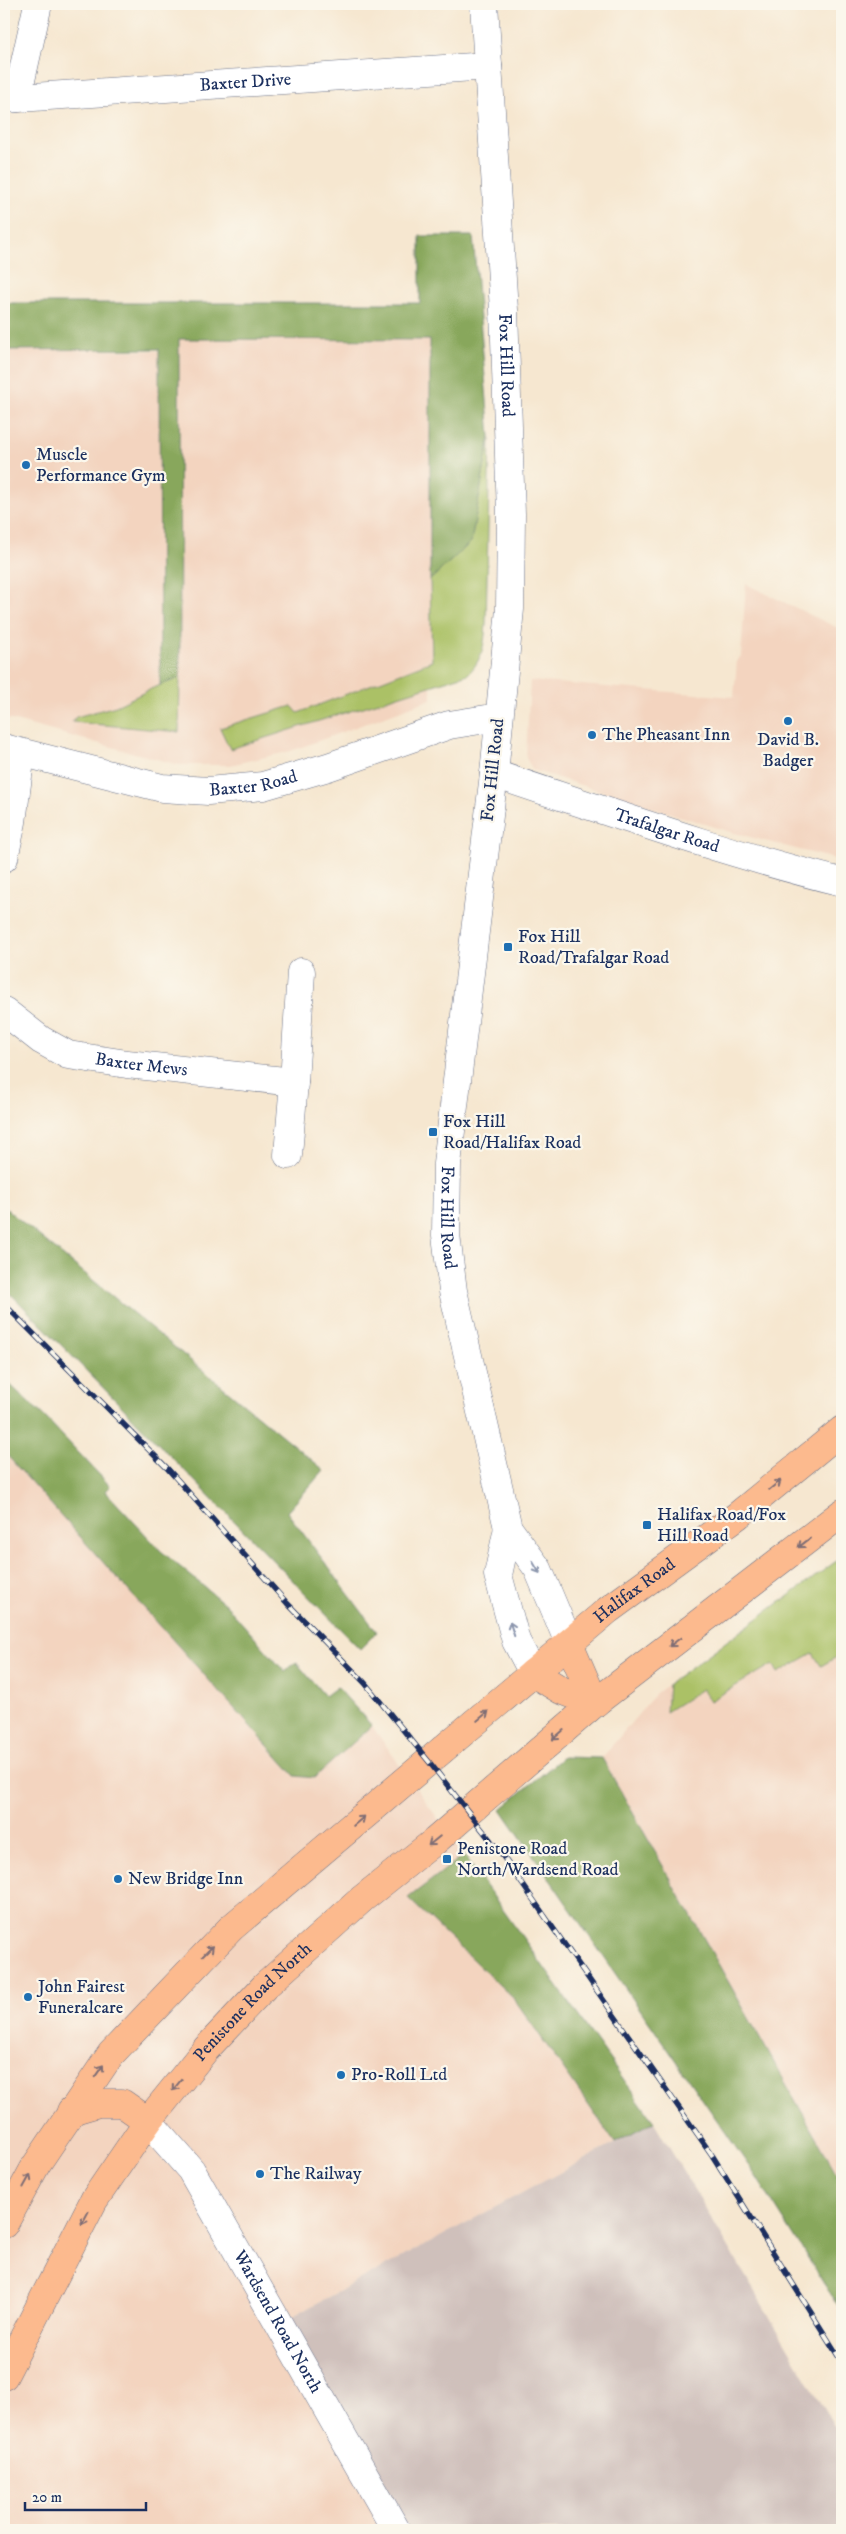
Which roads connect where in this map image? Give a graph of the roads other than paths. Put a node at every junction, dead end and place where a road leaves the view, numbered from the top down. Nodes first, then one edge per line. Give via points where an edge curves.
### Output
1 (38, 4) edge
2 (484, 4) edge
3 (488, 66) junction
4 (11, 98) edge
5 (499, 717) junction
6 (12, 751) edge
7 (494, 774) junction
8 (4, 858) edge
9 (842, 882) edge
10 (301, 972) dead end
11 (4, 1011) edge
12 (294, 1082) junction
13 (288, 1155) dead end
14 (842, 1430) edge
15 (842, 1513) edge
16 (508, 1528) junction
17 (569, 1642) junction
18 (533, 1673) junction
19 (594, 1703) junction
20 (71, 2112) junction
21 (148, 2121) junction
22 (4, 2224) edge
23 (4, 2376) edge
24 (396, 2530) edge

1 - 4 street
2 - 3 street, Fox Hill Road
3 - 4 street, Baxter Drive
3 - 5 street, Fox Hill Road via 504,310 511,514 510,609
5 - 6 street, Baxter Road via 449,725 263,786 208,791 162,788
5 - 7 street, Fox Hill Road
6 - 8 street via 12,822
7 - 9 street, Trafalgar Road via 792,870
7 - 16 street, Fox Hill Road via 451,1123 446,1235 453,1291
10 - 12 street
11 - 12 street, Baxter Mews via 41,1040 68,1055
12 - 13 street
17 -> 14 highway, Halifax Road via 679,1556 738,1516
15 -> 19 highway
16 -> 17 street, Fox Hill Road via 538,1569
18 -> 16 street, Fox Hill Road via 516,1640 498,1575
17 - 18 highway
17 - 19 highway
18 - 19 highway
20 -> 18 highway via 111,2054 231,1928
19 -> 21 highway, Penistone Road North via 362,1899 265,1986 206,2049
20 - 21 highway via 98,2103 122,2103
22 -> 20 highway via 36,2165
21 -> 23 highway, Penistone Road North via 94,2200
21 - 24 street, Wardsend Road North via 191,2170

